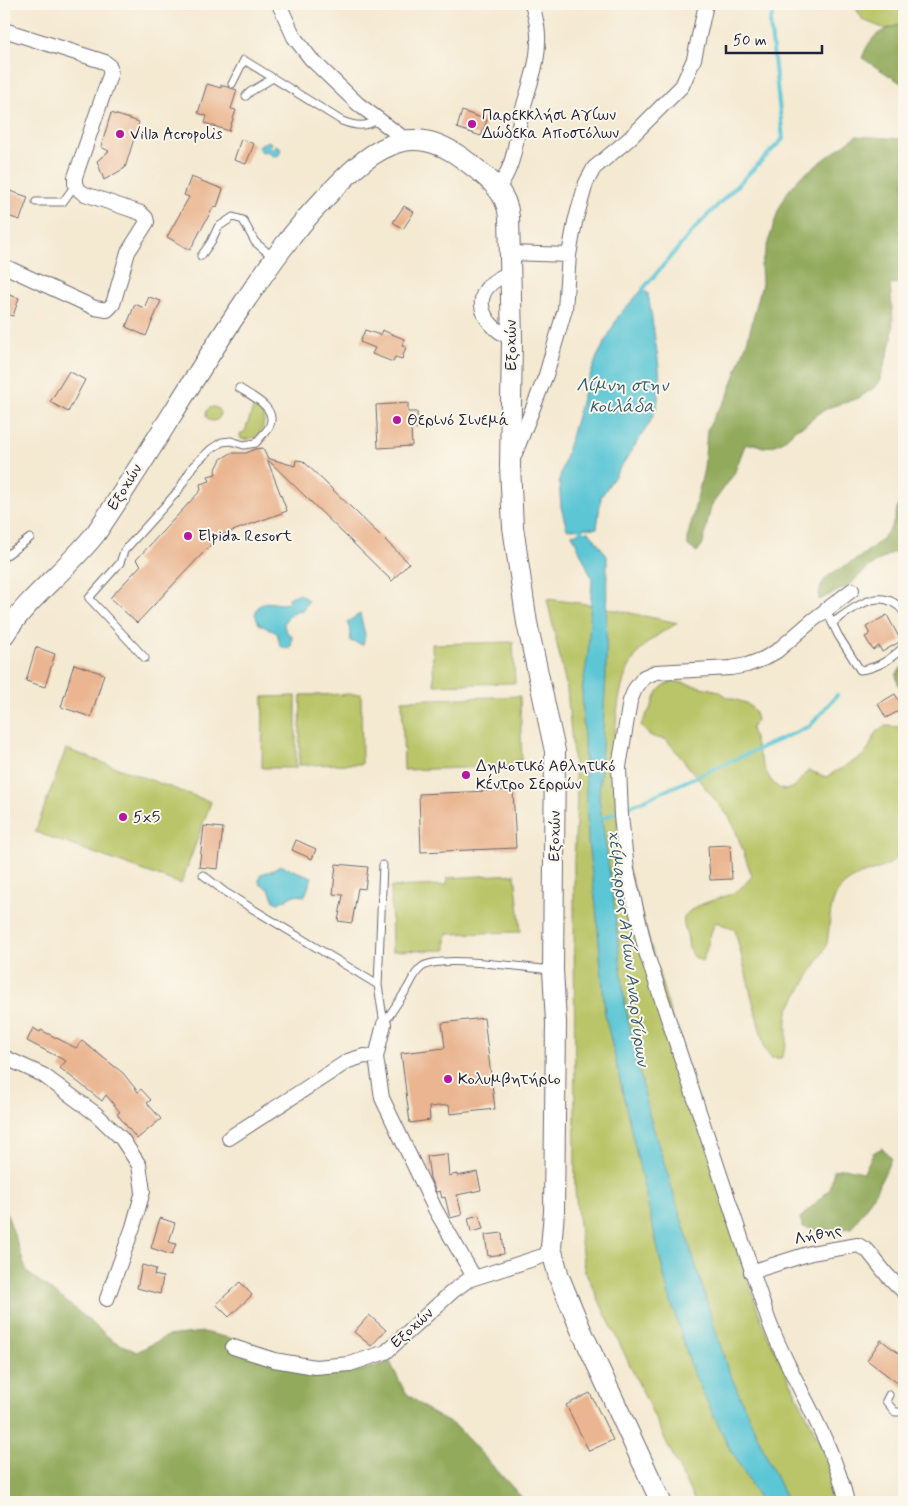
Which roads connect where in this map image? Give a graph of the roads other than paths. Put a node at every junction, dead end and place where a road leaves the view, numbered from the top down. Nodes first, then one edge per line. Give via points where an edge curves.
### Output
1 (280, 4) edge
2 (532, 4) edge
3 (706, 4) edge
4 (4, 30) edge
5 (273, 78) junction
6 (232, 84) dead end
7 (246, 96) dead end
8 (378, 119) junction
9 (406, 140) junction
10 (75, 185) junction
11 (498, 188) junction
12 (36, 202) dead end
13 (569, 255) junction
14 (201, 256) dead end
15 (275, 259) junction
16 (510, 263) junction
17 (4, 266) edge
18 (512, 339) junction
19 (239, 388) dead end
20 (510, 466) junction
21 (30, 538) dead end
22 (4, 557) edge
23 (852, 590) dead end
24 (904, 611) edge
25 (829, 617) junction
26 (4, 635) edge
27 (904, 647) edge
28 (145, 658) dead end
29 (383, 865) dead end
30 (203, 875) dead end
31 (553, 970) junction
32 (378, 984) junction
33 (384, 1024) junction
34 (4, 1057) edge
35 (376, 1057) junction
36 (229, 1138) dead end
37 (552, 1253) junction
38 (751, 1272) junction
39 (474, 1277) junction
40 (904, 1292) edge
41 (107, 1299) dead end
42 (233, 1347) dead end
43 (889, 1395) dead end
44 (904, 1412) edge
45 (661, 1502) edge
46 (847, 1502) edge

1 - 8 street via 290,30 304,50 341,88
2 - 11 street via 538,33 536,62 512,164
3 - 13 street via 694,59 682,86 629,139 594,168 575,222
4 - 10 street via 102,61 110,67
5 - 6 lane via 244,60
5 - 7 lane
5 - 8 lane via 342,121 369,125
8 - 9 street
9 - 11 main road, Εξοχών via 421,140 445,148
9 - 15 main road, Εξοχών via 380,150 360,164 304,220
10 - 12 lane via 63,202
10 - 17 street via 85,194 146,218 146,225 128,252 110,308 95,308
11 - 16 main road, Εξοχών via 509,210
13 - 16 street
13 - 20 street via 565,308 546,375
14 - 15 lane via 218,227 233,217 244,220 255,242
15 - 26 main road, Εξοχών via 216,344 96,532 27,605
16 - 18 main road, Εξοχών
16 - 18 street via 488,287 481,306 493,327
18 - 20 main road, Εξοχών
19 - 28 lane via 264,404 270,414 269,427 256,443 222,442 210,449 89,598
20 - 31 main road, Εξοχών via 513,534 522,596 555,750
21 - 22 lane
23 - 25 street
24 - 25 lane via 892,600 877,597
25 - 27 lane via 860,670 872,669
25 - 38 street via 754,663 731,668 656,672 644,677 630,701 619,767 622,834 640,929
29 - 32 lane
30 - 32 lane via 225,892
31 - 33 lane via 433,962 414,975
31 - 37 main road, Εξοχών via 556,1022
32 - 33 lane
33 - 35 street
34 - 41 street via 43,1075 96,1114 122,1139 140,1165 143,1191
35 - 36 street via 364,1056 348,1061
35 - 39 street via 386,1107 435,1209
37 - 39 street, Εξοχών
37 - 45 main road, Εξοχών via 581,1330
38 - 40 street, Λήθης via 811,1253 858,1245 868,1251
38 - 46 street via 785,1361 830,1450
39 - 42 street, Εξοχών via 453,1291 386,1352 350,1364 314,1367 274,1360
43 - 44 lane via 886,1401 895,1412

